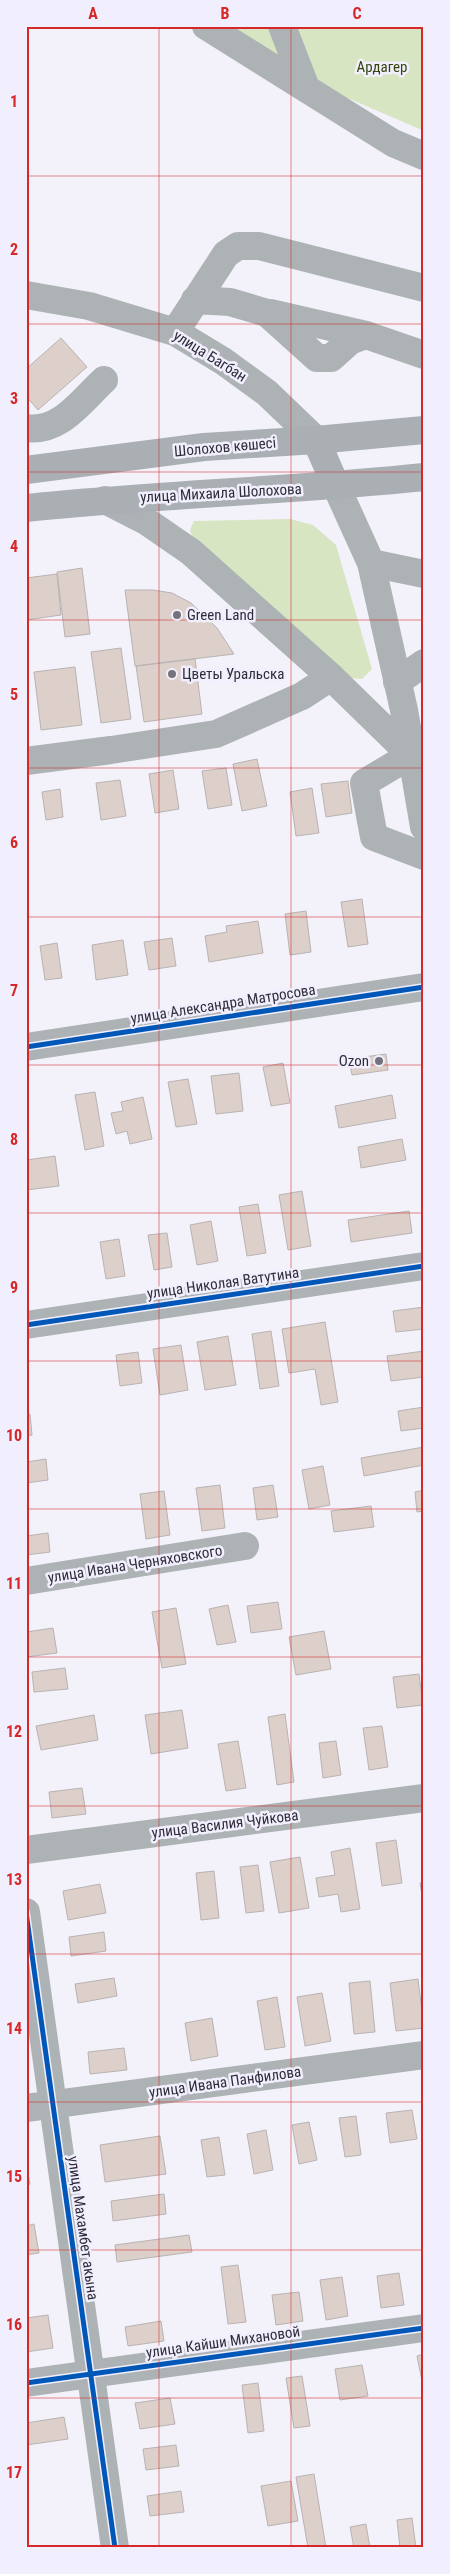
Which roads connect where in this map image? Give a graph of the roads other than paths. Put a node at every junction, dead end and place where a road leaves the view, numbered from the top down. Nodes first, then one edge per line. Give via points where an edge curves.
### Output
1 (206, 26) edge
2 (282, 26) edge
3 (306, 88) junction
4 (424, 156) edge
5 (424, 288) edge
6 (26, 295) edge
7 (195, 300) junction
8 (176, 332) junction
9 (424, 355) edge
10 (104, 380) dead end
11 (26, 428) edge
12 (424, 430) edge
13 (316, 440) junction
14 (26, 470) edge
15 (424, 477) edge
16 (336, 486) junction
17 (105, 500) junction
18 (26, 508) edge
19 (371, 563) junction
20 (424, 574) edge
21 (424, 663) edge
22 (331, 677) junction
23 (398, 682) junction
24 (414, 708) edge
25 (412, 755) junction
26 (26, 760) edge
27 (424, 827) edge
28 (424, 856) edge
29 (424, 986) edge
30 (26, 1047) edge
31 (424, 1266) edge
32 (26, 1325) edge
33 (244, 1546) dead end
34 (26, 1581) edge
35 (424, 1798) edge
36 (26, 1850) edge
37 (26, 1912) edge
38 (424, 2055) edge
39 (54, 2104) junction
40 (26, 2108) edge
41 (424, 2328) edge
42 (90, 2373) junction
43 (26, 2383) edge
44 (115, 2548) edge

1 - 3 street
2 - 3 street
3 - 4 street via 393,143
5 - 7 street via 259,246 238,246 226,254
6 - 8 street, улица Багбан via 89,306
7 - 8 street
7 - 9 street via 230,302 366,335
8 - 13 street, улица Багбан via 267,393
10 - 11 street via 57,424 39,430
12 - 13 highway, Шолохов көшесі
13 - 14 highway, Шолохов көшесі via 204,447
13 - 16 highway
15 - 16 highway
16 - 17 highway, улица Михаила Шолохова
16 - 19 street
17 - 18 highway
17 - 22 street via 146,521 191,552
19 - 20 street
19 - 23 street
21 - 23 street
22 - 25 street
22 - 26 street via 302,696 216,734
23 - 24 street
24 - 25 street
25 - 27 street
25 - 28 street via 364,783 374,838
29 - 30 street, улица Александра Матросова
31 - 32 street, улица Николая Ватутина
33 - 34 street, улица Ивана Черняховского
35 - 36 street, улица Василия Чуйкова
37 - 39 street, улица Махамбет акына
38 - 39 street, улица Ивана Панфилова
39 - 40 street, улица Ивана Панфилова
39 - 42 street, улица Махамбет акына
41 - 42 street, улица Кайши Михановой
42 - 43 street, улица Кайши Михановой
42 - 44 street, улица Махамбет акына

